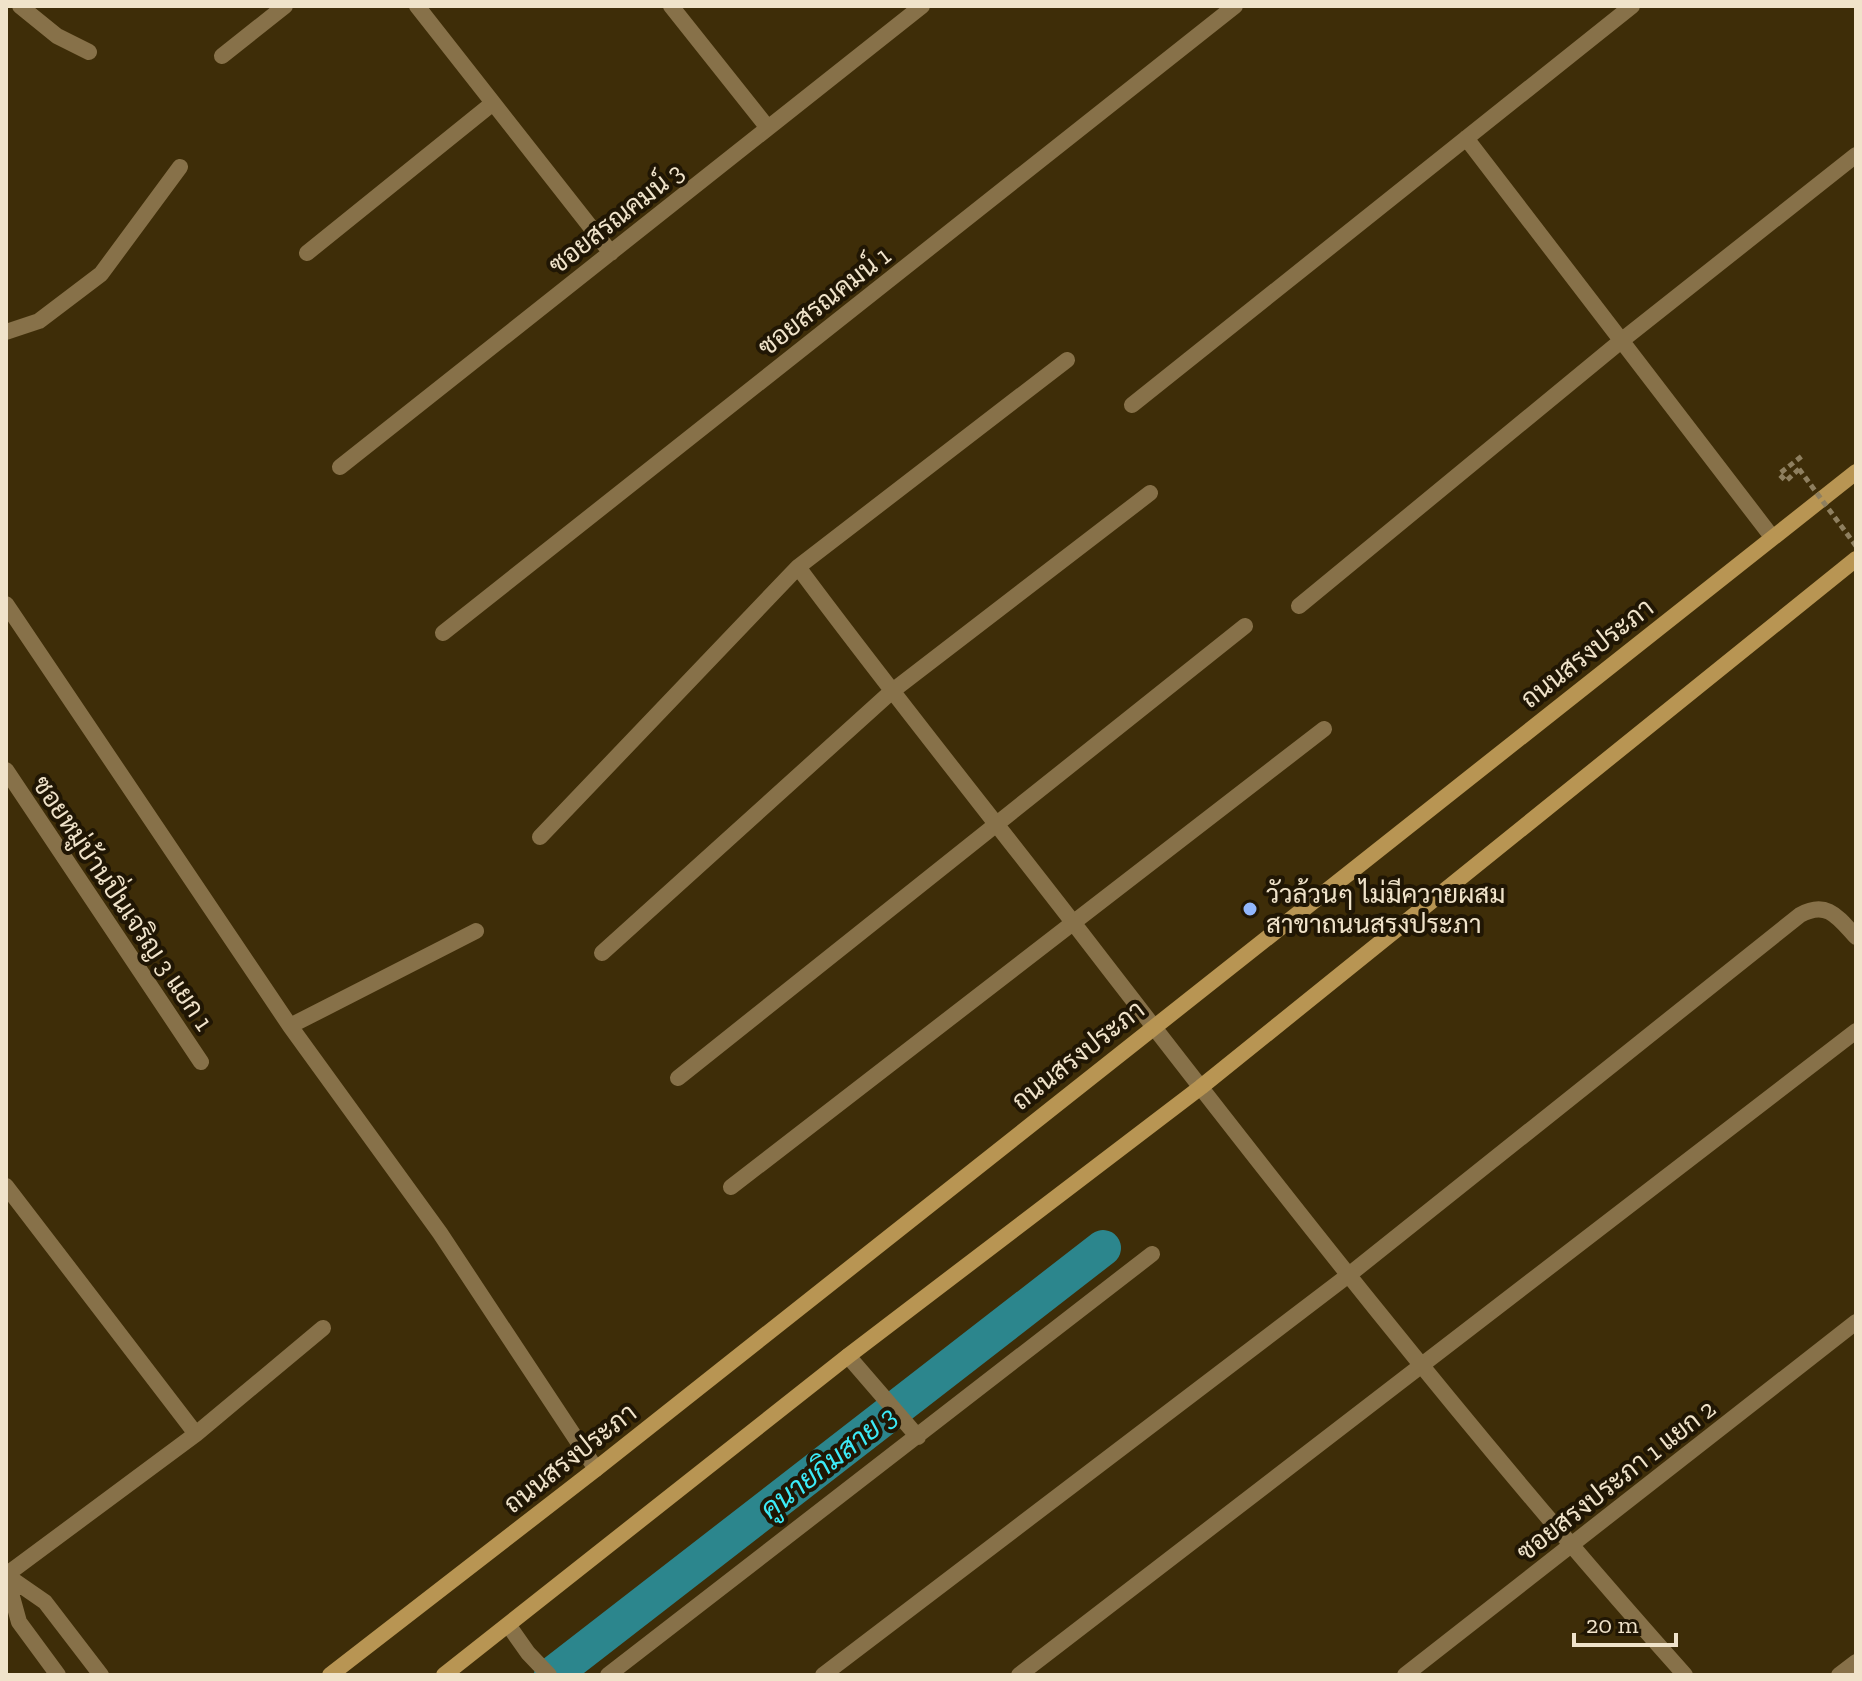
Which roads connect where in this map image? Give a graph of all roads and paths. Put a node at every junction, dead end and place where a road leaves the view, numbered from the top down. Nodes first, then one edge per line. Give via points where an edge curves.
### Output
1 (20, 6) edge
2 (285, 6) edge
3 (417, 6) edge
4 (671, 6) edge
5 (922, 6) edge
6 (1235, 6) edge
7 (1632, 6) edge
8 (89, 52) dead end
9 (222, 56) dead end
10 (493, 103) junction
11 (768, 128) junction
12 (1466, 138) junction
13 (1856, 155) edge
14 (180, 167) dead end
15 (307, 253) dead end
16 (611, 253) junction
17 (6, 332) edge
18 (1621, 341) junction
19 (1067, 360) dead end
20 (1132, 405) dead end
21 (1802, 456) dead end
22 (340, 467) dead end
23 (1856, 472) edge
24 (1150, 493) dead end
25 (1772, 537) junction
26 (1856, 546) edge
27 (1856, 559) edge
28 (798, 567) junction
29 (6, 604) edge
30 (1299, 606) dead end
31 (1245, 626) dead end
32 (443, 633) dead end
33 (891, 692) junction
34 (1324, 729) dead end
35 (7, 774) edge
36 (997, 825) junction
37 (540, 837) dead end
38 (1073, 922) junction
39 (476, 931) dead end
40 (1856, 937) edge
41 (602, 953) dead end
42 (290, 1026) junction
43 (1153, 1026) junction
44 (1856, 1031) edge
45 (201, 1062) dead end
46 (678, 1078) dead end
47 (1201, 1087) junction
48 (6, 1186) edge
49 (731, 1187) dead end
50 (1152, 1254) dead end
51 (1350, 1274) junction
52 (1856, 1322) edge
53 (323, 1328) dead end
54 (848, 1356) junction
55 (1424, 1366) junction
56 (911, 1431) junction
57 (196, 1434) junction
58 (596, 1469) junction
59 (1571, 1547) junction
60 (6, 1575) edge
61 (509, 1626) junction
62 (1856, 1662) edge
63 (58, 1675) edge
64 (101, 1675) edge
65 (330, 1675) edge
66 (444, 1675) edge
67 (549, 1675) edge
68 (608, 1675) edge
69 (823, 1675) edge
70 (1019, 1675) edge
71 (1405, 1675) edge
72 (1685, 1675) edge
73 (1839, 1675) edge

1 - 8 street via 57,36
2 - 9 street
3 - 10 street
4 - 11 street
5 - 11 street, ซอยสรณคมน์ 3
6 - 32 street, ซอยสรณคมน์ 1
7 - 12 street
10 - 15 street
10 - 16 street
11 - 16 street, ซอยสรณคมน์ 3
12 - 18 street
12 - 20 street
13 - 18 street
14 - 17 street via 101,274 39,321
16 - 22 street, ซอยสรณคมน์ 3
18 - 25 street
18 - 30 street
19 - 28 street
21 - 26 path, bridge via 1779,474 1786,481 1799,469
23 - 25 main road, ถนนสรงประภา
24 - 33 street
25 - 43 main road, ถนนสรงประภา
27 - 47 main road
28 - 33 street
28 - 37 street
29 - 42 street
31 - 36 street
33 - 36 street
33 - 41 street
34 - 38 street
35 - 45 street, ซอยหมู่บ้านปิ่นเจริญ 3 แยก 1
36 - 38 street
36 - 46 street
38 - 43 street
38 - 49 street
39 - 42 street
40 - 51 street via 1821,907 1800,915
42 - 58 street via 440,1233
43 - 47 street
43 - 58 main road, ถนนสรงประภา
44 - 55 street
47 - 51 street
47 - 54 main road
48 - 57 street
50 - 56 street
51 - 55 street
51 - 69 street
52 - 59 street, ซอยสรงประภา 1 แยก 2
53 - 57 street
54 - 56 street
54 - 61 main road
55 - 59 street
55 - 70 street
56 - 68 street
57 - 60 street
58 - 65 main road, ถนนสรงประภา
59 - 71 street, ซอยสรงประภา 1 แยก 2
59 - 72 street
60 - 63 street via 19,1622
60 - 64 street via 45,1602
61 - 66 main road
61 - 67 street
62 - 73 street

